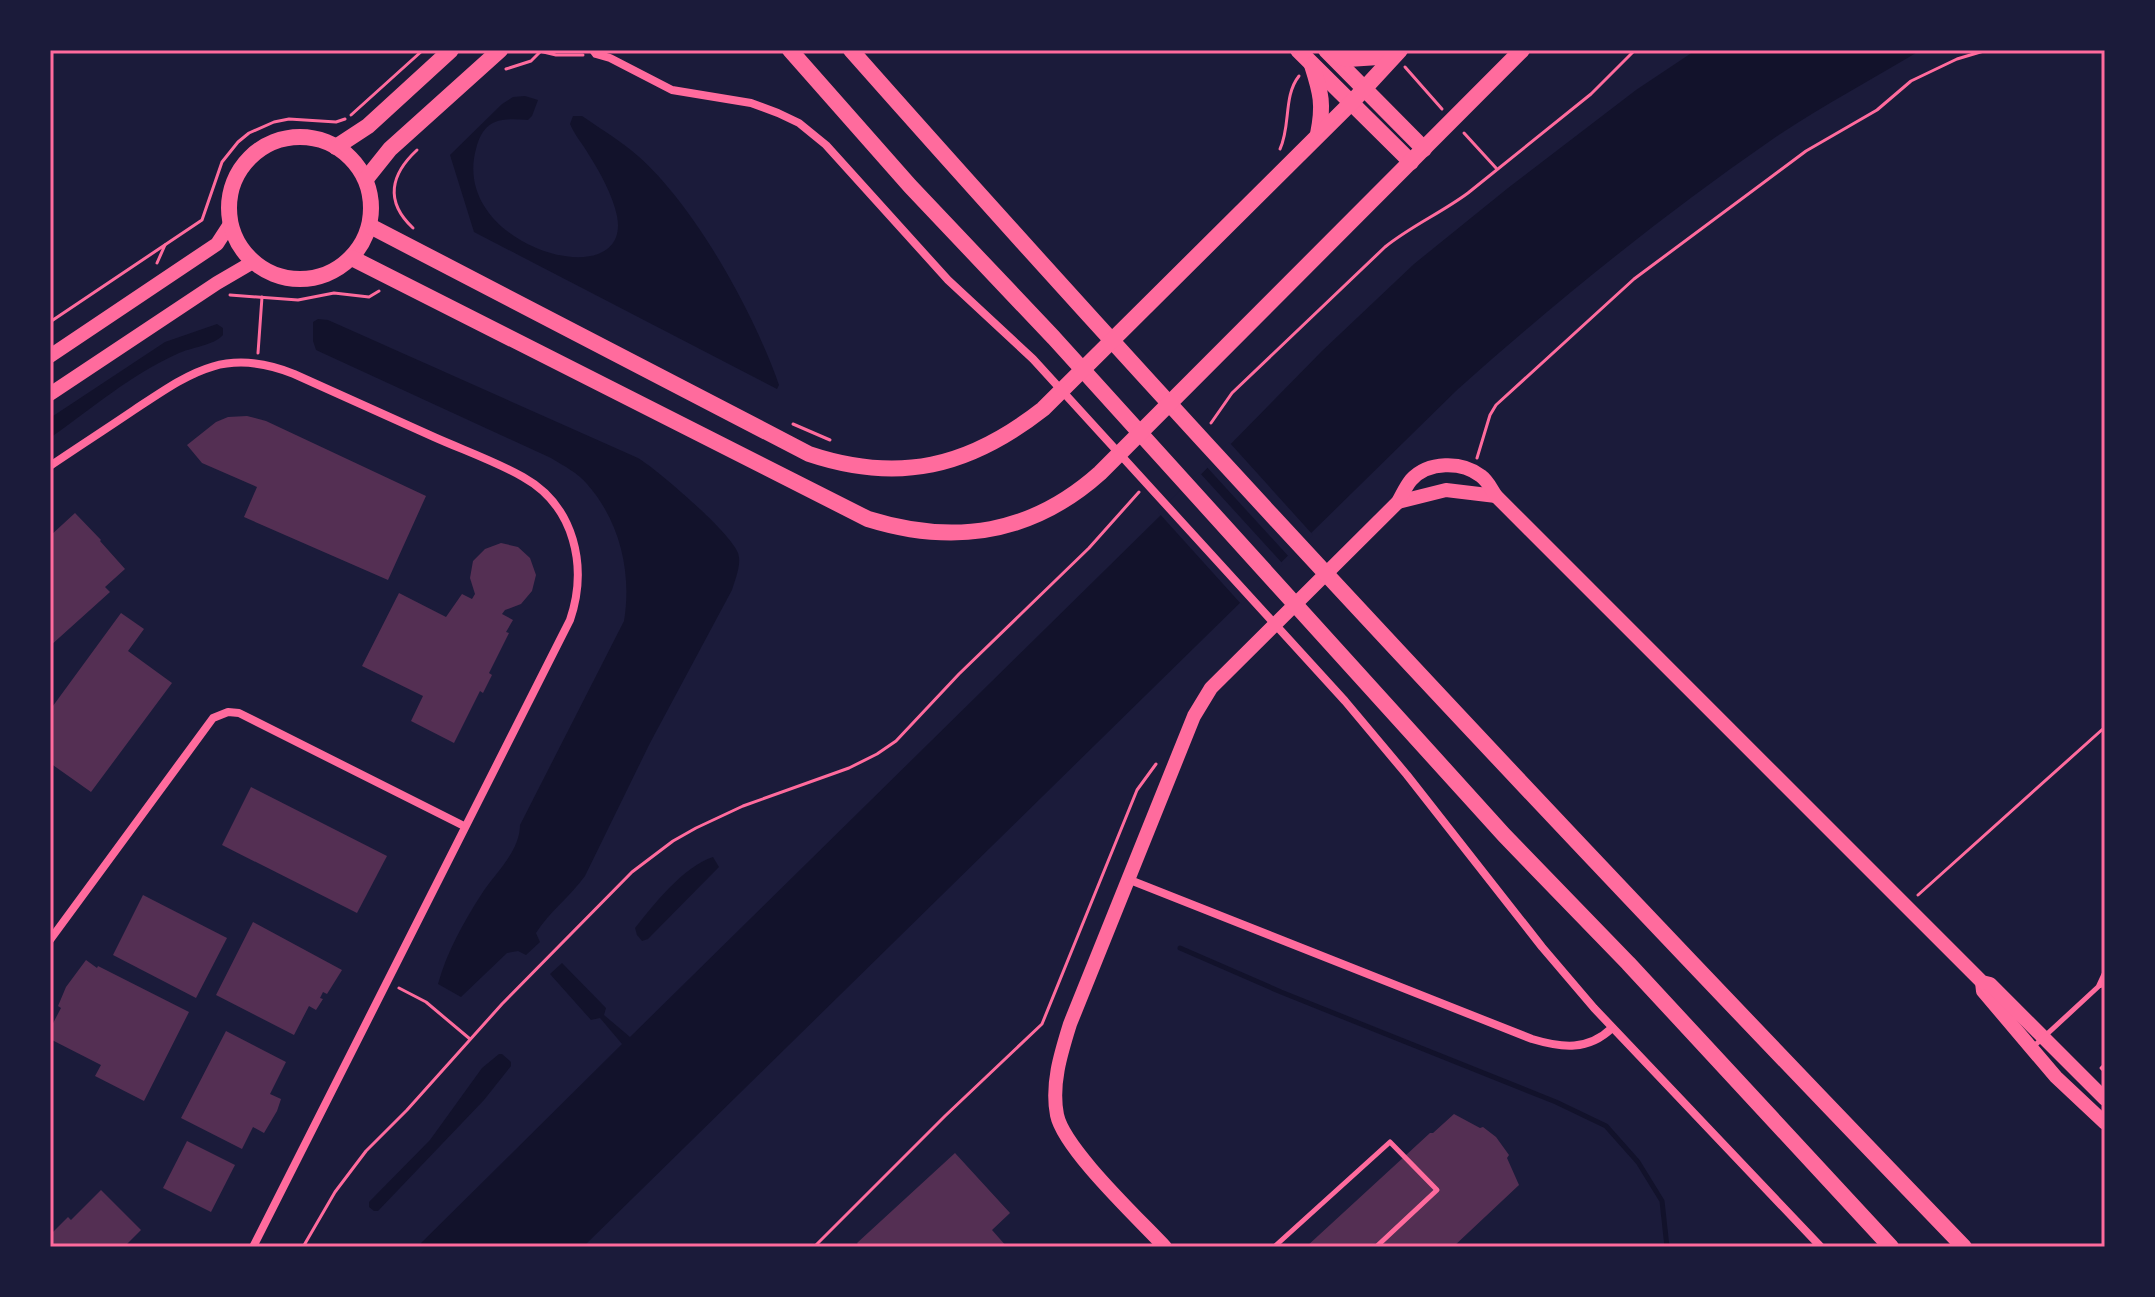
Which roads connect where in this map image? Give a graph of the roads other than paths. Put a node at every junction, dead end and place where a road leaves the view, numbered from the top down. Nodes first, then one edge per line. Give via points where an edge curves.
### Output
1 (451, 50) edge
2 (500, 50) edge
3 (790, 50) edge
4 (851, 50) edge
5 (1298, 50) edge
6 (1522, 50) edge
7 (594, 52) edge
8 (1329, 52) edge
9 (1397, 53) edge
10 (1311, 64) junction
11 (1365, 89) junction
12 (1352, 102) junction
13 (1318, 134) junction
14 (336, 147) junction
15 (1424, 149) junction
16 (1411, 162) junction
17 (366, 179) junction
18 (230, 224) junction
19 (370, 226) junction
20 (352, 258) junction
21 (253, 262) junction
22 (50, 356) edge
23 (50, 394) edge
24 (50, 466) edge
25 (1496, 496) junction
26 (1398, 502) junction
27 (464, 826) junction
28 (1130, 880) junction
29 (50, 940) edge
30 (2105, 972) edge
31 (1982, 982) junction
32 (2102, 985) edge
33 (1612, 1028) junction
34 (2043, 1037) junction
35 (2031, 1048) junction
36 (2105, 1099) edge
37 (2105, 1123) edge
38 (253, 1247) edge
39 (1165, 1247) edge
40 (1274, 1247) edge
41 (1376, 1247) edge
42 (1821, 1247) edge
43 (1891, 1247) edge
44 (1964, 1247) edge

1 - 14 main road via 368,126
2 - 17 main road via 390,149
3 - 43 main road via 1504,835
4 - 44 main road via 1354,604
5 - 10 main road
6 - 15 main road
7 - 33 street via 672,90 751,103 799,123 826,145 948,280 1033,359 1373,733
8 - 9 main road via 1348,59
8 - 11 main road
9 - 11 main road
10 - 12 main road
10 - 13 main road via 1322,97
11 - 12 main road
11 - 15 main road
12 - 13 main road
12 - 16 main road
13 - 19 main road via 1043,409 972,454 920,468 851,466 809,454
14 - 17 main road
14 - 18 main road via 300,137 264,146 235,178
15 - 16 main road
16 - 20 main road via 1087,485 1046,512 990,530 917,531 868,519
17 - 19 main road
18 - 21 main road
18 - 22 street via 217,244
19 - 20 main road
20 - 21 main road via 330,273 300,280
21 - 23 street
24 - 27 street via 186,376 222,363 257,362 525,478 556,506 570,531 578,590 570,620
25 - 26 street via 1446,490
25 - 26 street via 1479,474 1443,465 1411,480
25 - 31 street
26 - 28 street via 1211,688 1194,716
27 - 29 street via 239,713 220,714
27 - 38 street
28 - 33 street via 1543,1042 1583,1045
28 - 39 street via 1070,1024 1057,1068 1057,1116 1081,1157
30 - 32 lane
31 - 34 street
31 - 35 street via 1983,991
32 - 34 lane
33 - 42 street
34 - 35 lane
34 - 36 street
35 - 37 street
40 - 41 lane via 1390,1142 1437,1190

